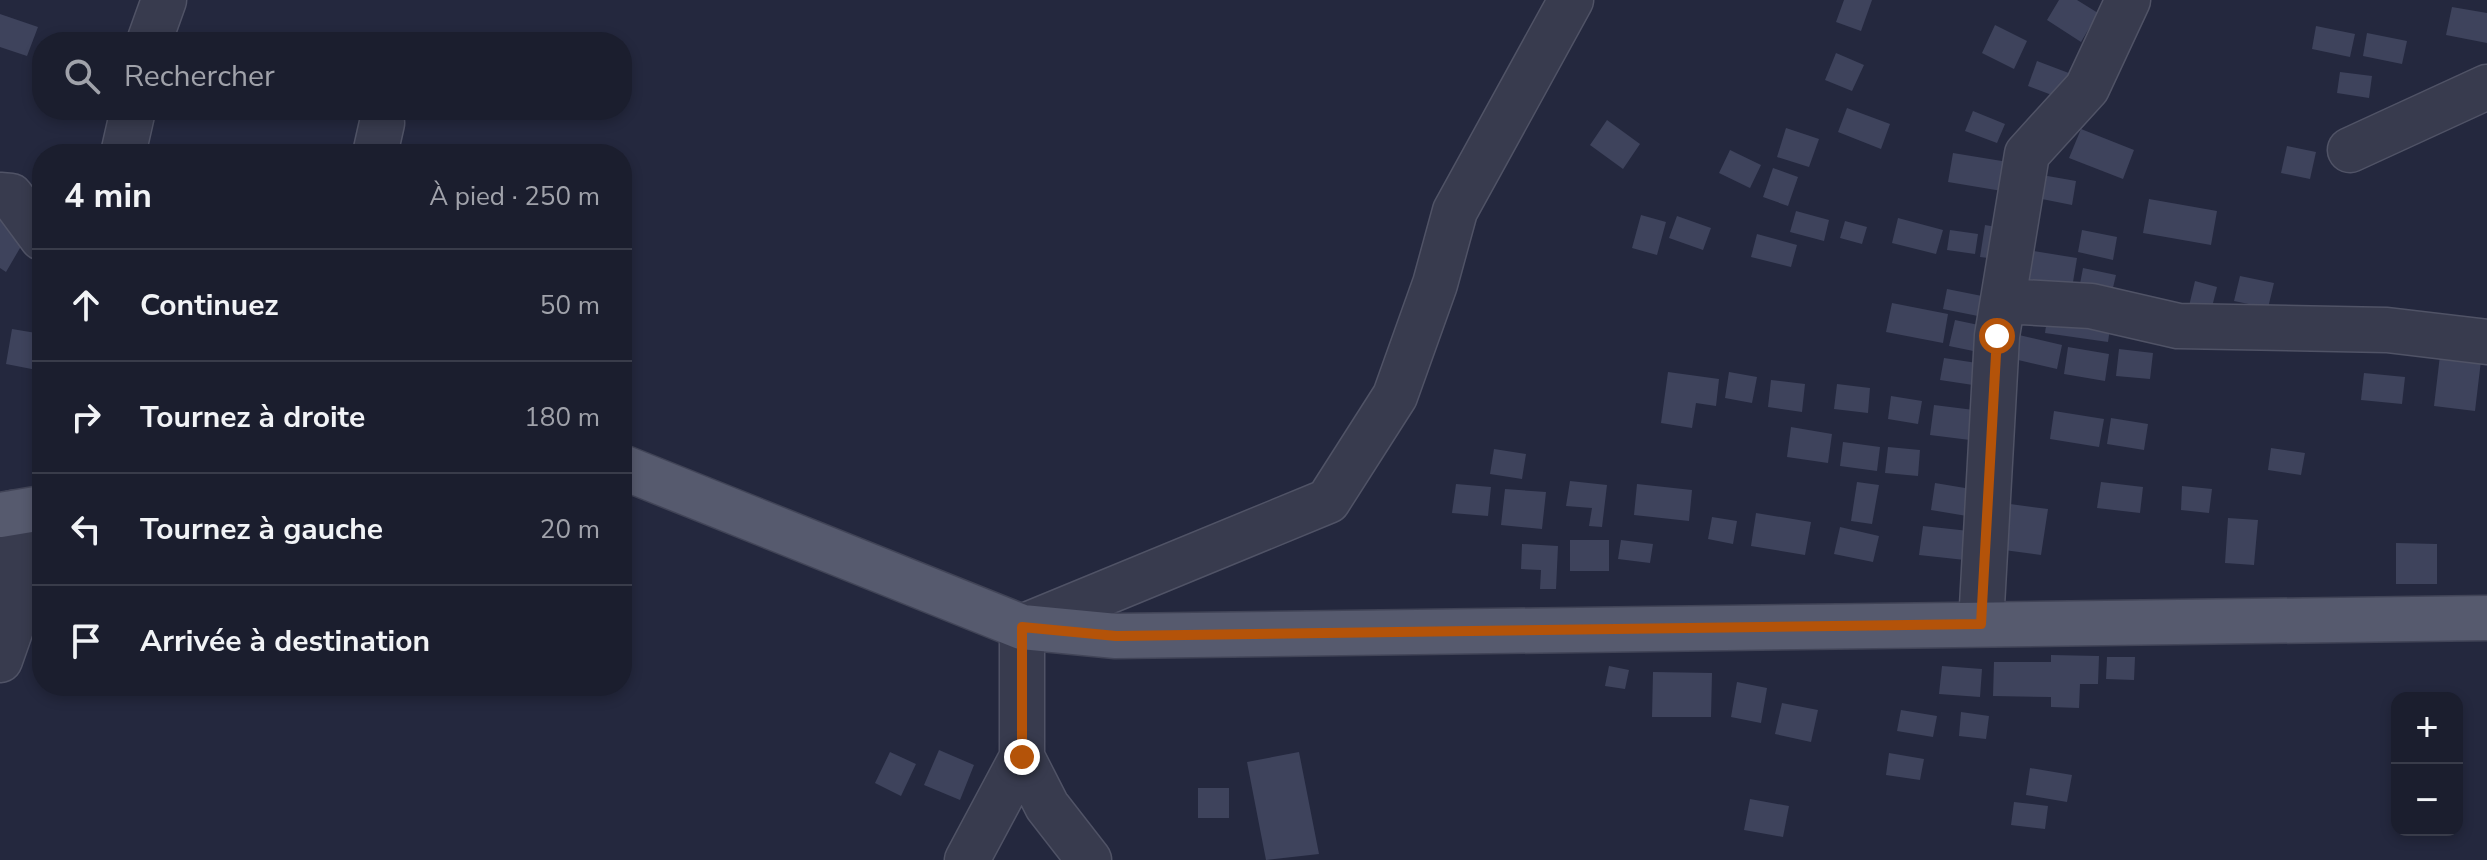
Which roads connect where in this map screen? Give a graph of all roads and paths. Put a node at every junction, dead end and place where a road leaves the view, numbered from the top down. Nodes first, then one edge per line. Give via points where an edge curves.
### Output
1 (164, 0) edge
2 (1571, 0) edge
3 (2128, 0) edge
4 (153, 32) edge
5 (2487, 87) edge
6 (131, 120) edge
7 (125, 144) edge
8 (2350, 150) dead end
9 (4, 192) edge
10 (32, 226) edge
11 (2003, 301) junction
12 (2487, 342) edge
13 (632, 471) edge
14 (18, 512) edge
15 (2487, 618) edge
16 (1981, 624) junction
17 (1022, 627) junction
18 (0, 660) edge
19 (1022, 757) junction
20 (967, 860) edge
21 (1089, 860) edge

1 - 4 street
2 - 17 street via 1455,211 1395,396 1328,501
3 - 11 street via 2087,88 2027,154
5 - 8 street
6 - 7 street
9 - 10 street
11 - 12 street via 2091,306 2178,326 2387,330
11 - 16 street
13 - 17 main road
14 - 18 street via 20,603
15 - 16 main road
16 - 17 main road via 1116,636
17 - 19 street
19 - 20 street
19 - 21 street via 1047,806

